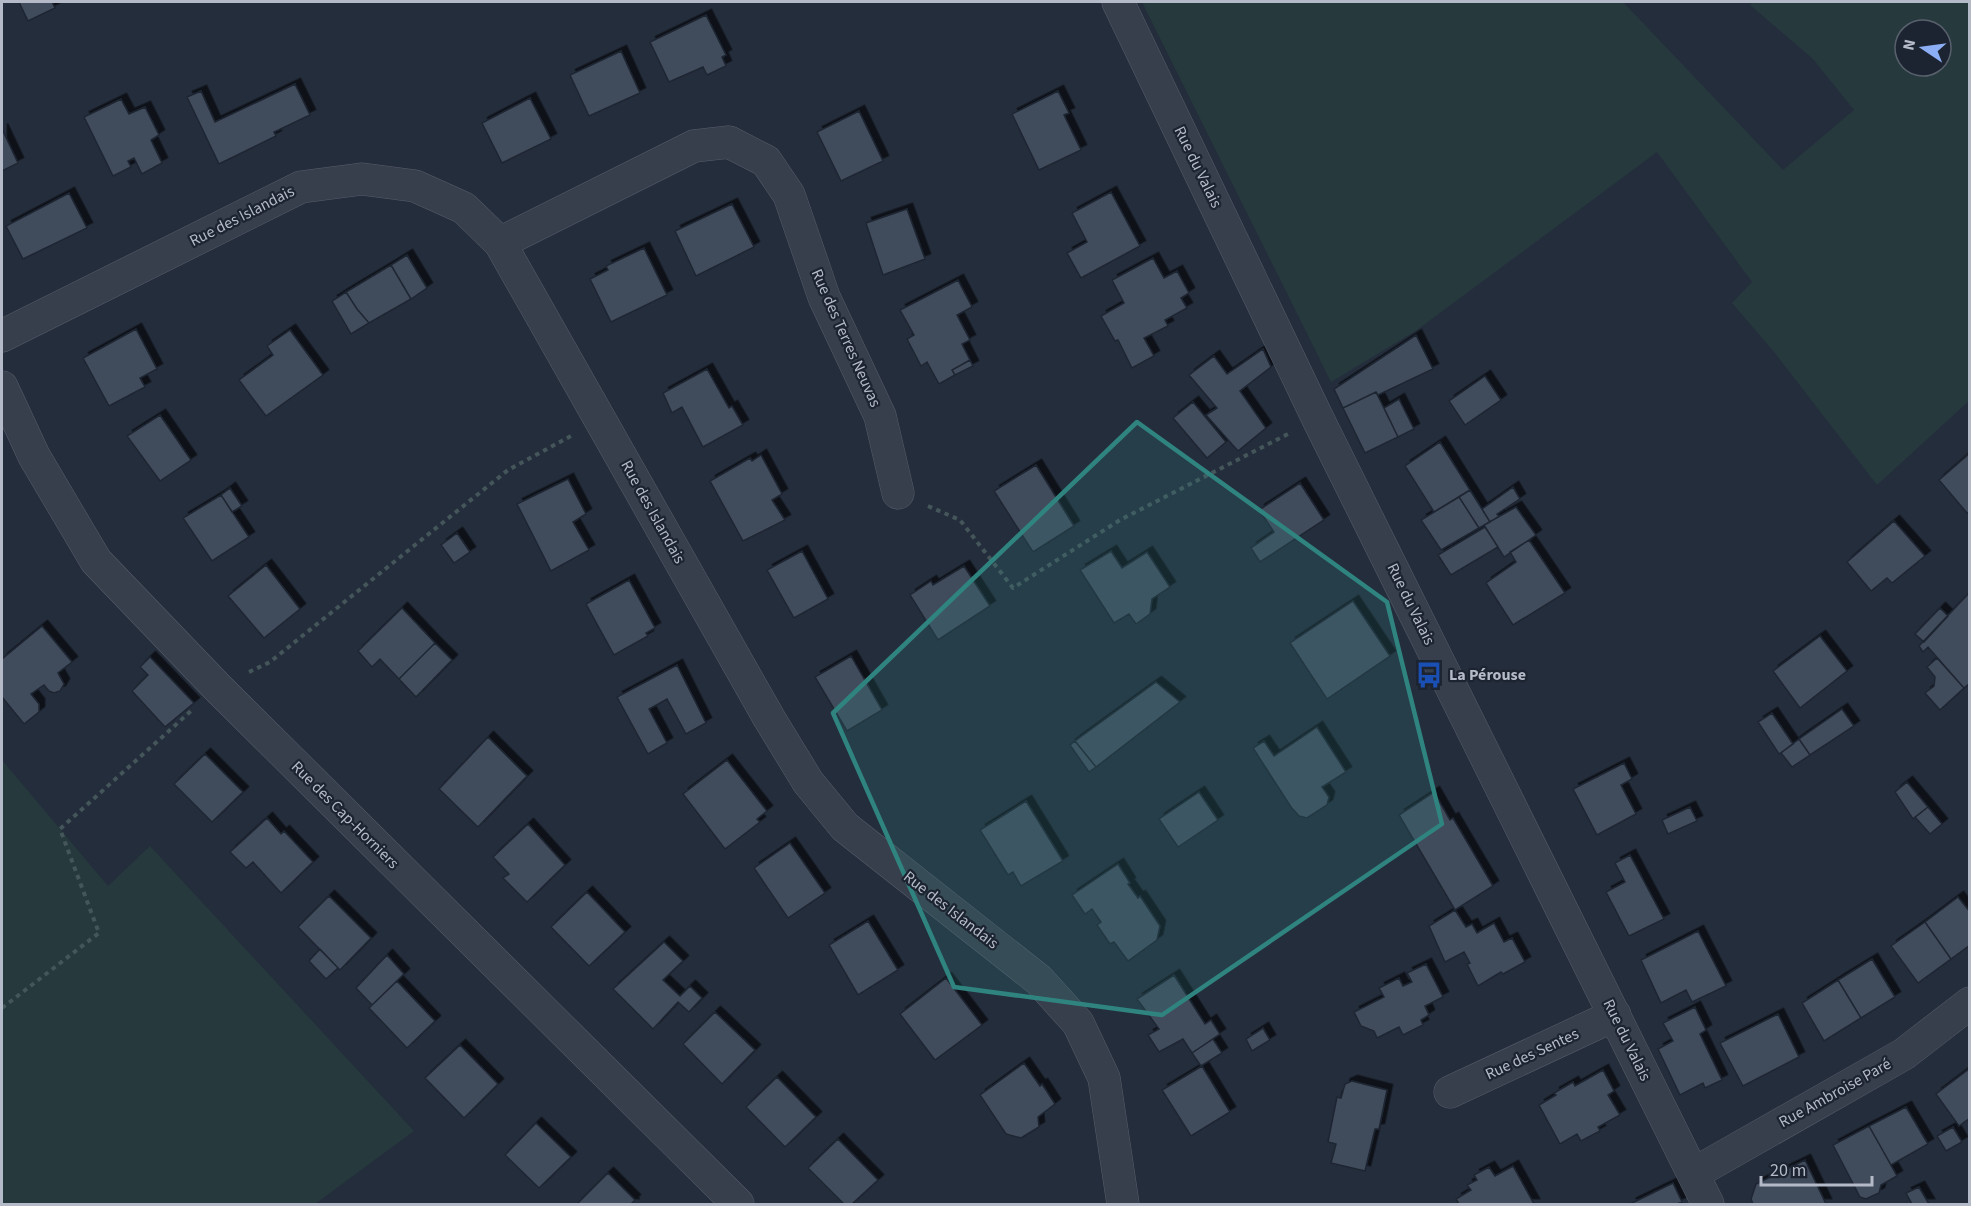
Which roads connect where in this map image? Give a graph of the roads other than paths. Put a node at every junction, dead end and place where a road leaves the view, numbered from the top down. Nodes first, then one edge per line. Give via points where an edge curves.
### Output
1 (1118, 2) edge
2 (500, 243) junction
3 (2, 336) edge
4 (2, 387) edge
5 (898, 493) road end
6 (1970, 1003) edge
7 (1615, 1015) junction
8 (1450, 1092) dead end
9 (1693, 1174) junction
10 (738, 1204) edge
11 (1123, 1204) edge
12 (1708, 1204) edge

1 - 7 street, Rue du Valais via 1318,419
2 - 3 street, Rue des Islandais via 464,208 415,186 362,179 301,187
2 - 5 street, Rue des Terres Neuvas via 694,146 729,142 766,161 789,195 824,297 880,416
2 - 11 street, Rue des Islandais via 808,782 845,827 1039,980 1078,1023 1104,1078
4 - 10 street, Rue des Cap-Horniers via 34,456 96,561 218,688
6 - 9 street, Rue Ambroise Paré via 1904,1054
7 - 8 street, Rue des Sentes
7 - 9 street, Rue du Valais
9 - 12 street, Rue du Valais

